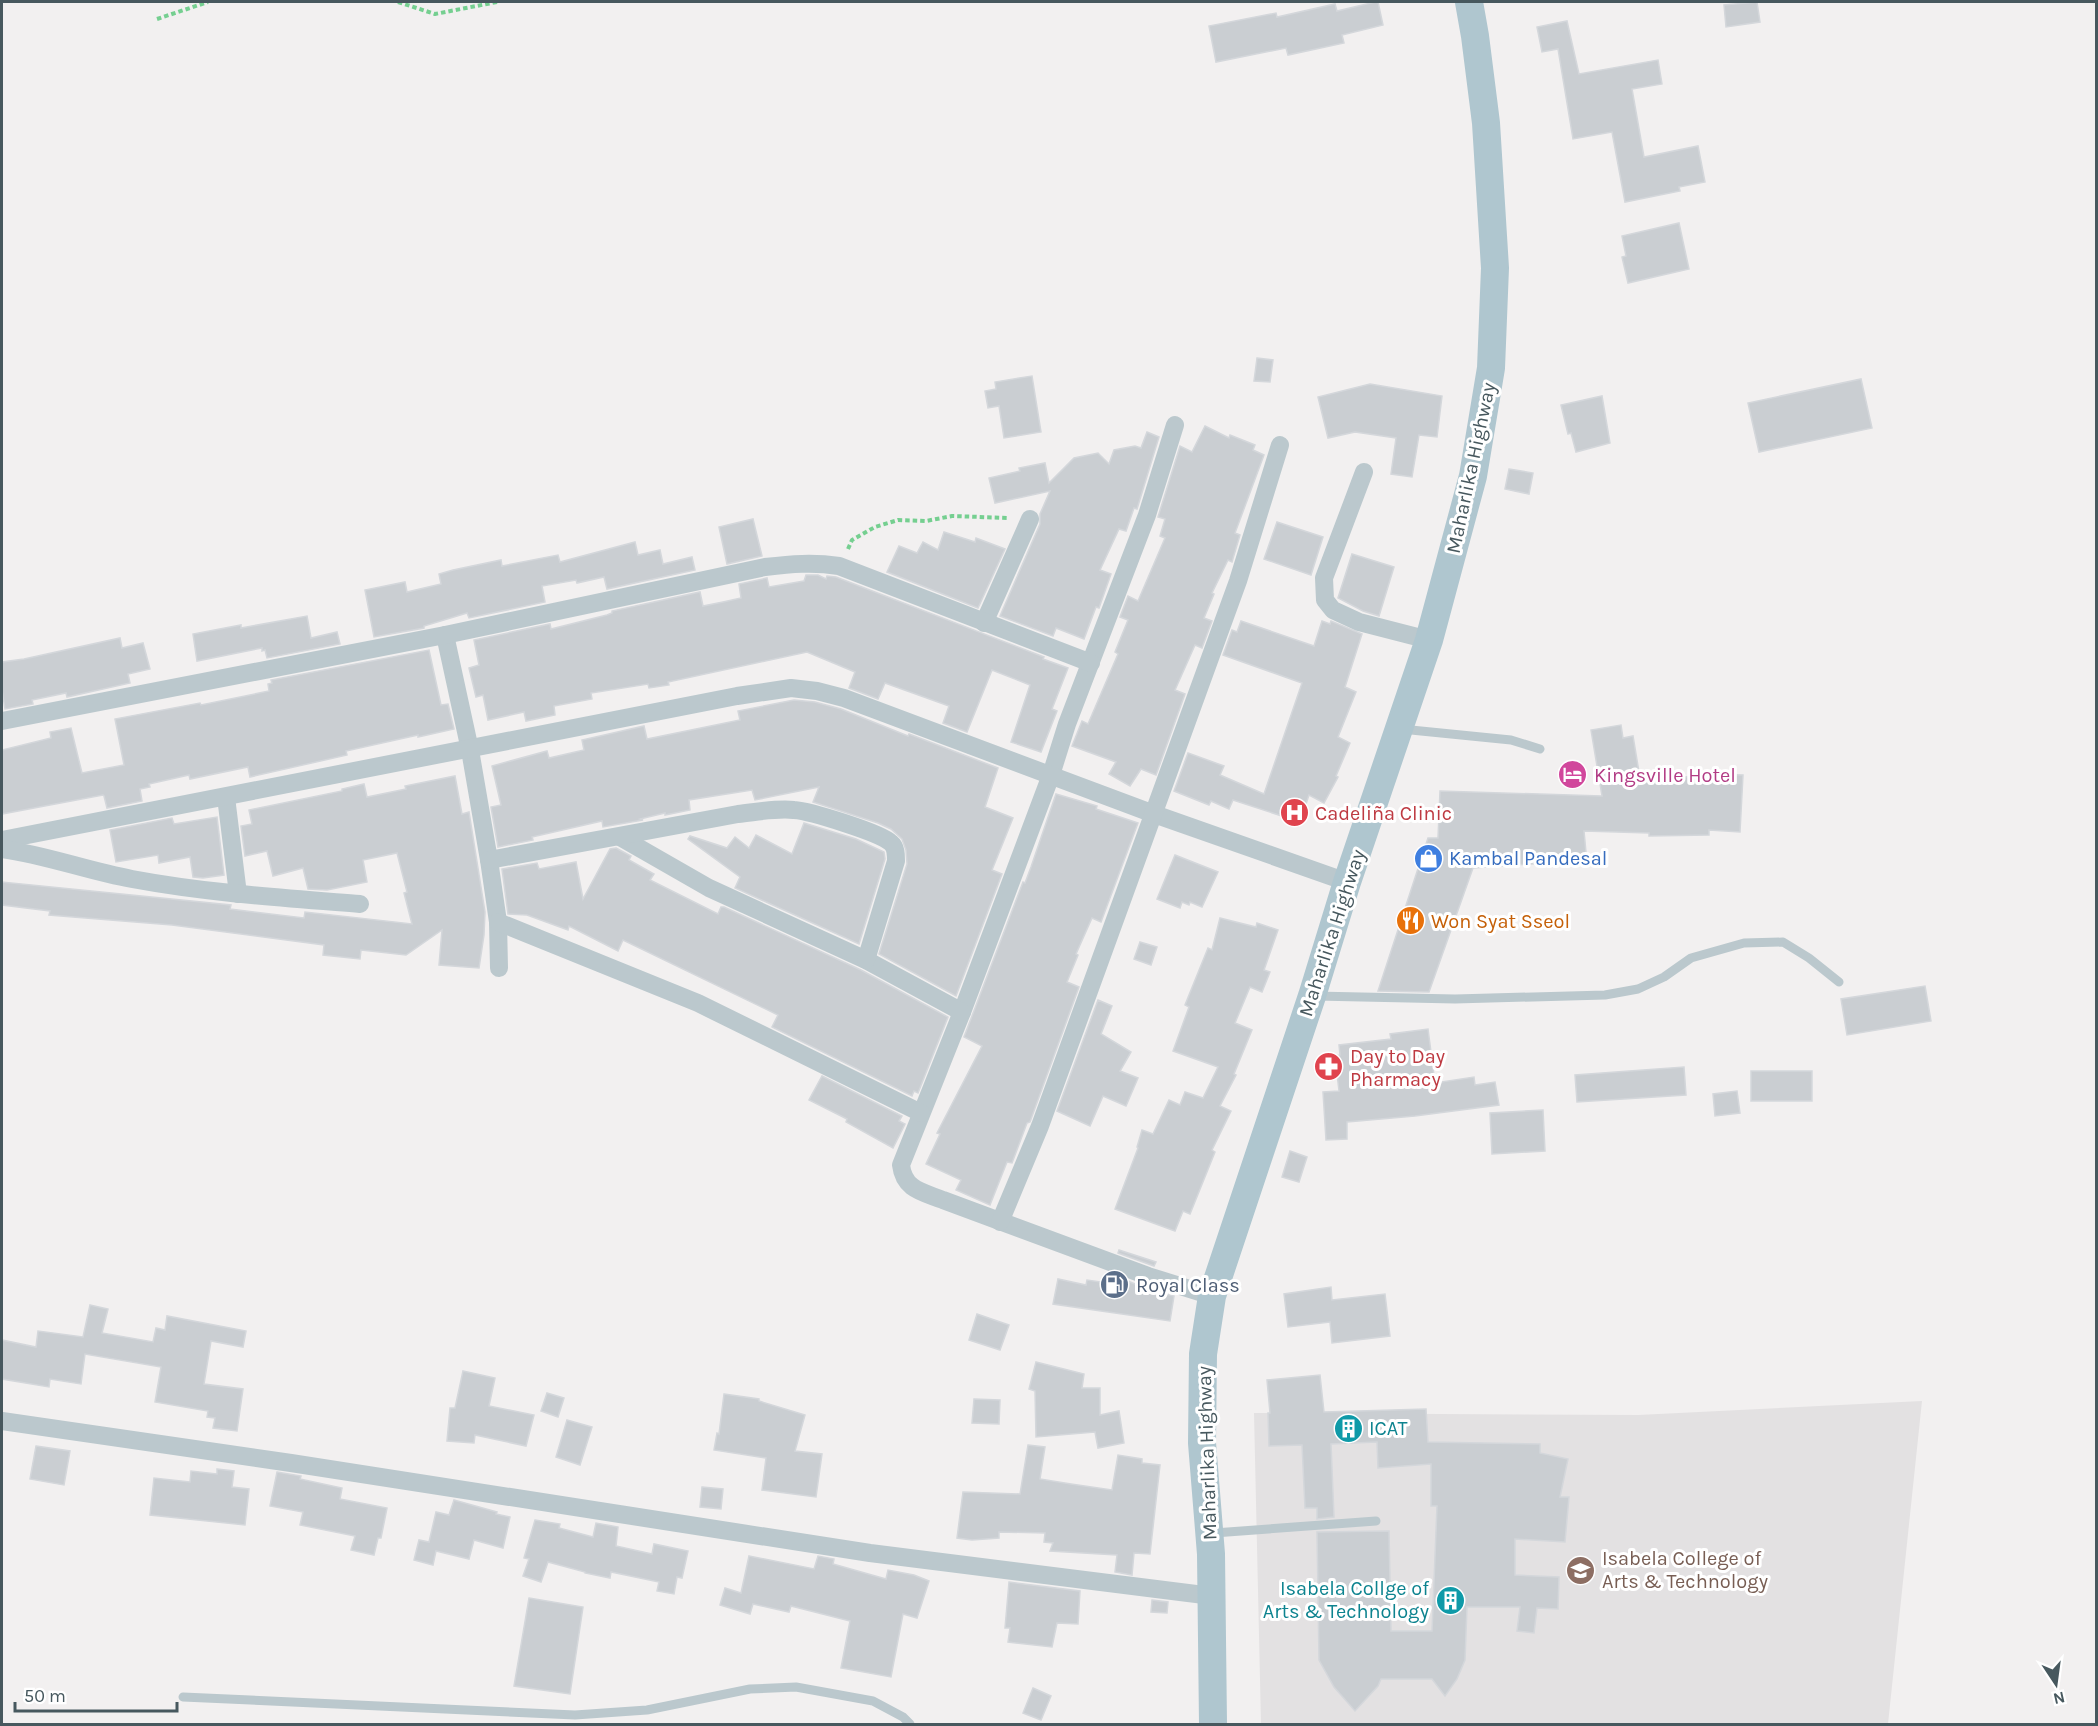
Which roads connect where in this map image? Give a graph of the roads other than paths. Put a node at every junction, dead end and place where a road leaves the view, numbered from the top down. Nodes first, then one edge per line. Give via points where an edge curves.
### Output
1 (1469, 2) edge
2 (1176, 425) dead end
3 (1280, 445) dead end
4 (1364, 472) dead end
5 (1030, 519) road end
6 (984, 623) junction
7 (445, 635) junction
8 (1430, 640) junction
9 (1091, 663) junction
10 (2, 721) edge
11 (1399, 729) junction
12 (1540, 749) dead end
13 (470, 750) junction
14 (1051, 775) junction
15 (226, 797) junction
16 (1154, 814) junction
17 (620, 837) junction
18 (2, 840) edge
19 (2, 849) edge
20 (489, 860) junction
21 (1347, 882) junction
22 (238, 894) junction
23 (360, 904) dead end
24 (498, 922) junction
25 (866, 960) junction
26 (499, 968) dead end
27 (1839, 982) dead end
28 (1312, 996) junction
29 (962, 1012) junction
30 (921, 1113) junction
31 (1000, 1222) junction
32 (1212, 1296) junction
33 (2, 1422) edge
34 (1376, 1521) dead end
35 (1209, 1533) junction
36 (1212, 1596) junction
37 (183, 1697) dead end
38 (910, 1725) edge
39 (1212, 1725) edge

1 - 8 main road, Maharlika Highway via 1486,123 1496,267 1491,368 1473,476
2 - 9 street
3 - 16 street via 1238,580
4 - 8 street via 1324,578 1325,600 1333,609 1359,622
5 - 6 street
6 - 7 street via 839,566 816,562 765,567
6 - 9 street
7 - 10 street
7 - 13 street
8 - 11 main road, Maharlika Highway
9 - 14 street
11 - 12 lane via 1511,740
11 - 21 main road, Maharlika Highway
13 - 14 street via 791,688 844,698
13 - 15 street
13 - 20 street
14 - 16 street
14 - 29 street
15 - 18 street
15 - 22 street
16 - 21 street
16 - 31 street via 1044,1114
17 - 20 street
17 - 25 street via 710,888
17 - 25 street via 738,814 795,810 892,843 896,861
19 - 22 street via 131,879
20 - 24 street
21 - 28 main road, Maharlika Highway
22 - 23 street
24 - 26 street
24 - 30 street via 699,1003
25 - 29 street
27 - 28 lane via 1784,942 1744,943 1691,958 1638,989 1605,995 1455,999
28 - 32 main road, Maharlika Highway
29 - 30 street
30 - 31 street via 901,1165 905,1181
31 - 32 street
32 - 35 main road, Maharlika Highway via 1203,1354 1202,1443
33 - 36 street via 870,1553
34 - 35 lane
35 - 36 main road, Maharlika Highway
36 - 39 main road, Maharlika Highway
37 - 38 lane via 575,1715 647,1710 750,1689 796,1687 873,1701

